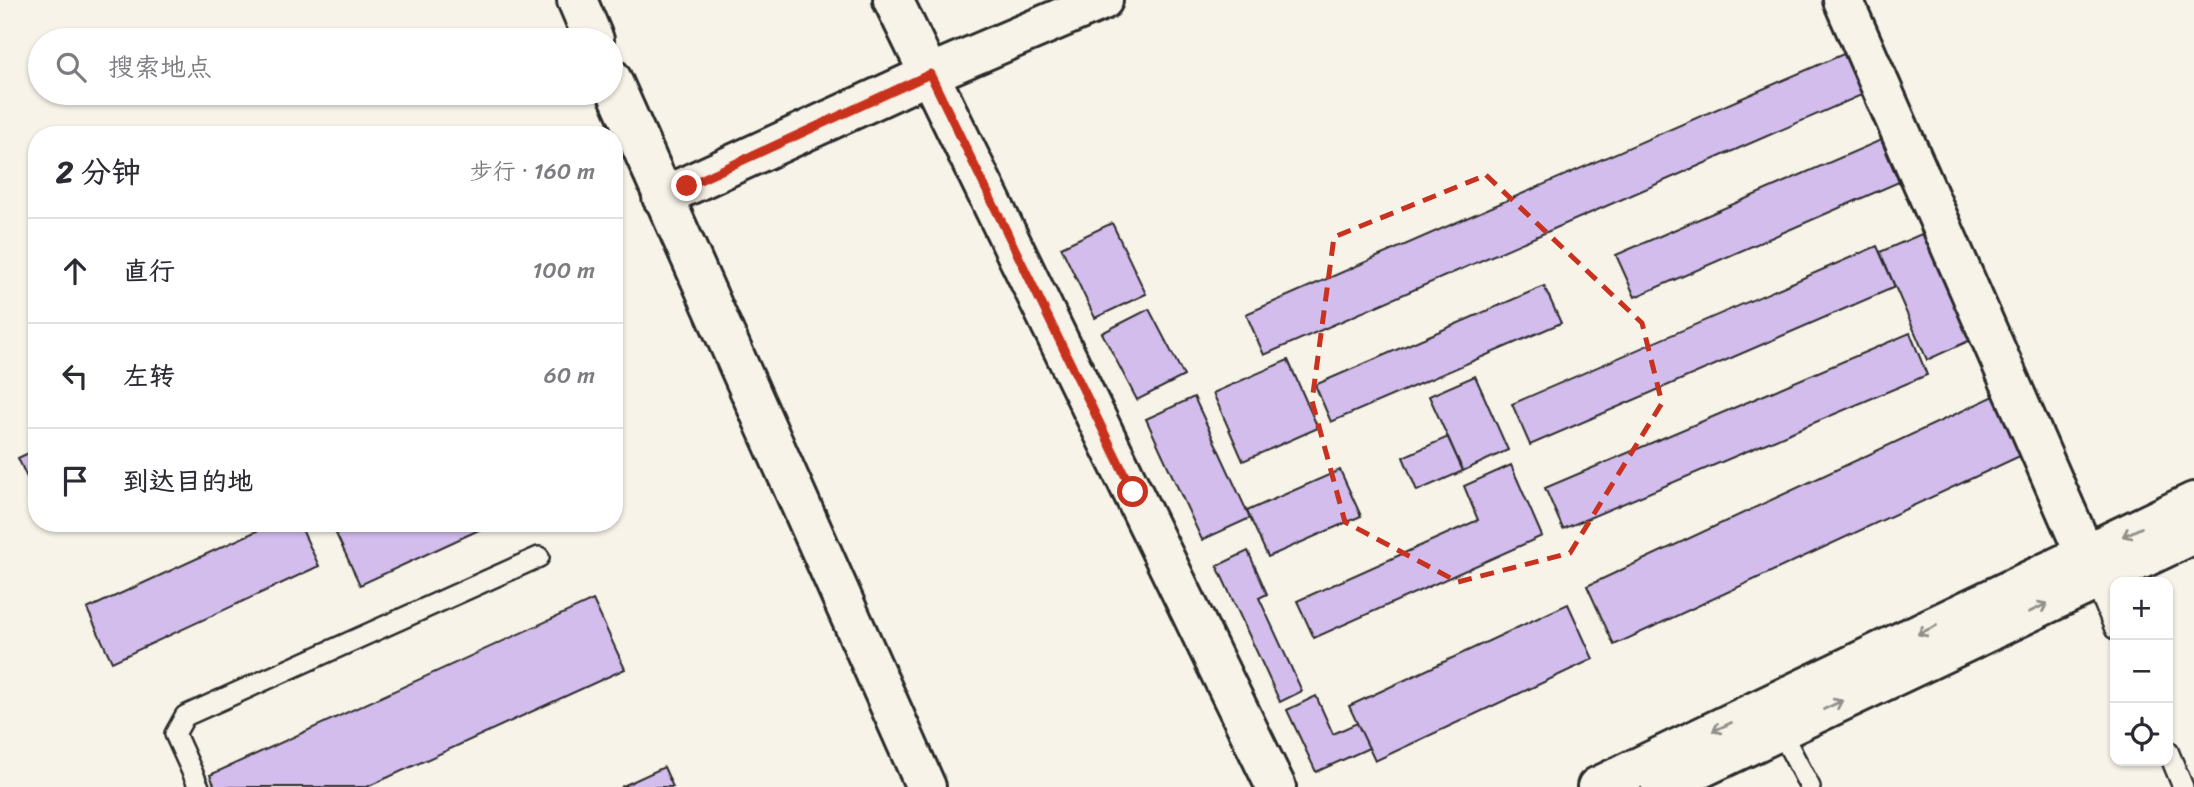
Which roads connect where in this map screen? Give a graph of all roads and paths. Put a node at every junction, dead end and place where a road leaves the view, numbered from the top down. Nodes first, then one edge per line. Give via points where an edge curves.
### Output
1 (577, 0) edge
2 (893, 0) edge
3 (1103, 0) edge
4 (1843, 0) edge
5 (589, 28) edge
6 (930, 74) junction
7 (623, 105) edge
8 (662, 197) junction
9 (2194, 502) edge
10 (2194, 534) edge
11 (540, 557) dead end
12 (2090, 568) junction
13 (2110, 617) edge
14 (1780, 730) junction
15 (2173, 763) edge
16 (199, 787) edge
17 (926, 787) edge
18 (1276, 787) edge
19 (1597, 787) edge
20 (1661, 787) edge
21 (1810, 787) edge
22 (2183, 787) edge

1 - 5 street
2 - 6 street
3 - 6 street
4 - 12 street
6 - 8 street
6 - 18 street
7 - 8 street
8 - 17 street
9 -> 12 street
10 - 12 street
11 - 16 lane via 185,716 175,734
12 - 13 lane
14 -> 12 street
12 -> 19 street
14 - 20 street
14 - 21 lane
15 - 22 lane

